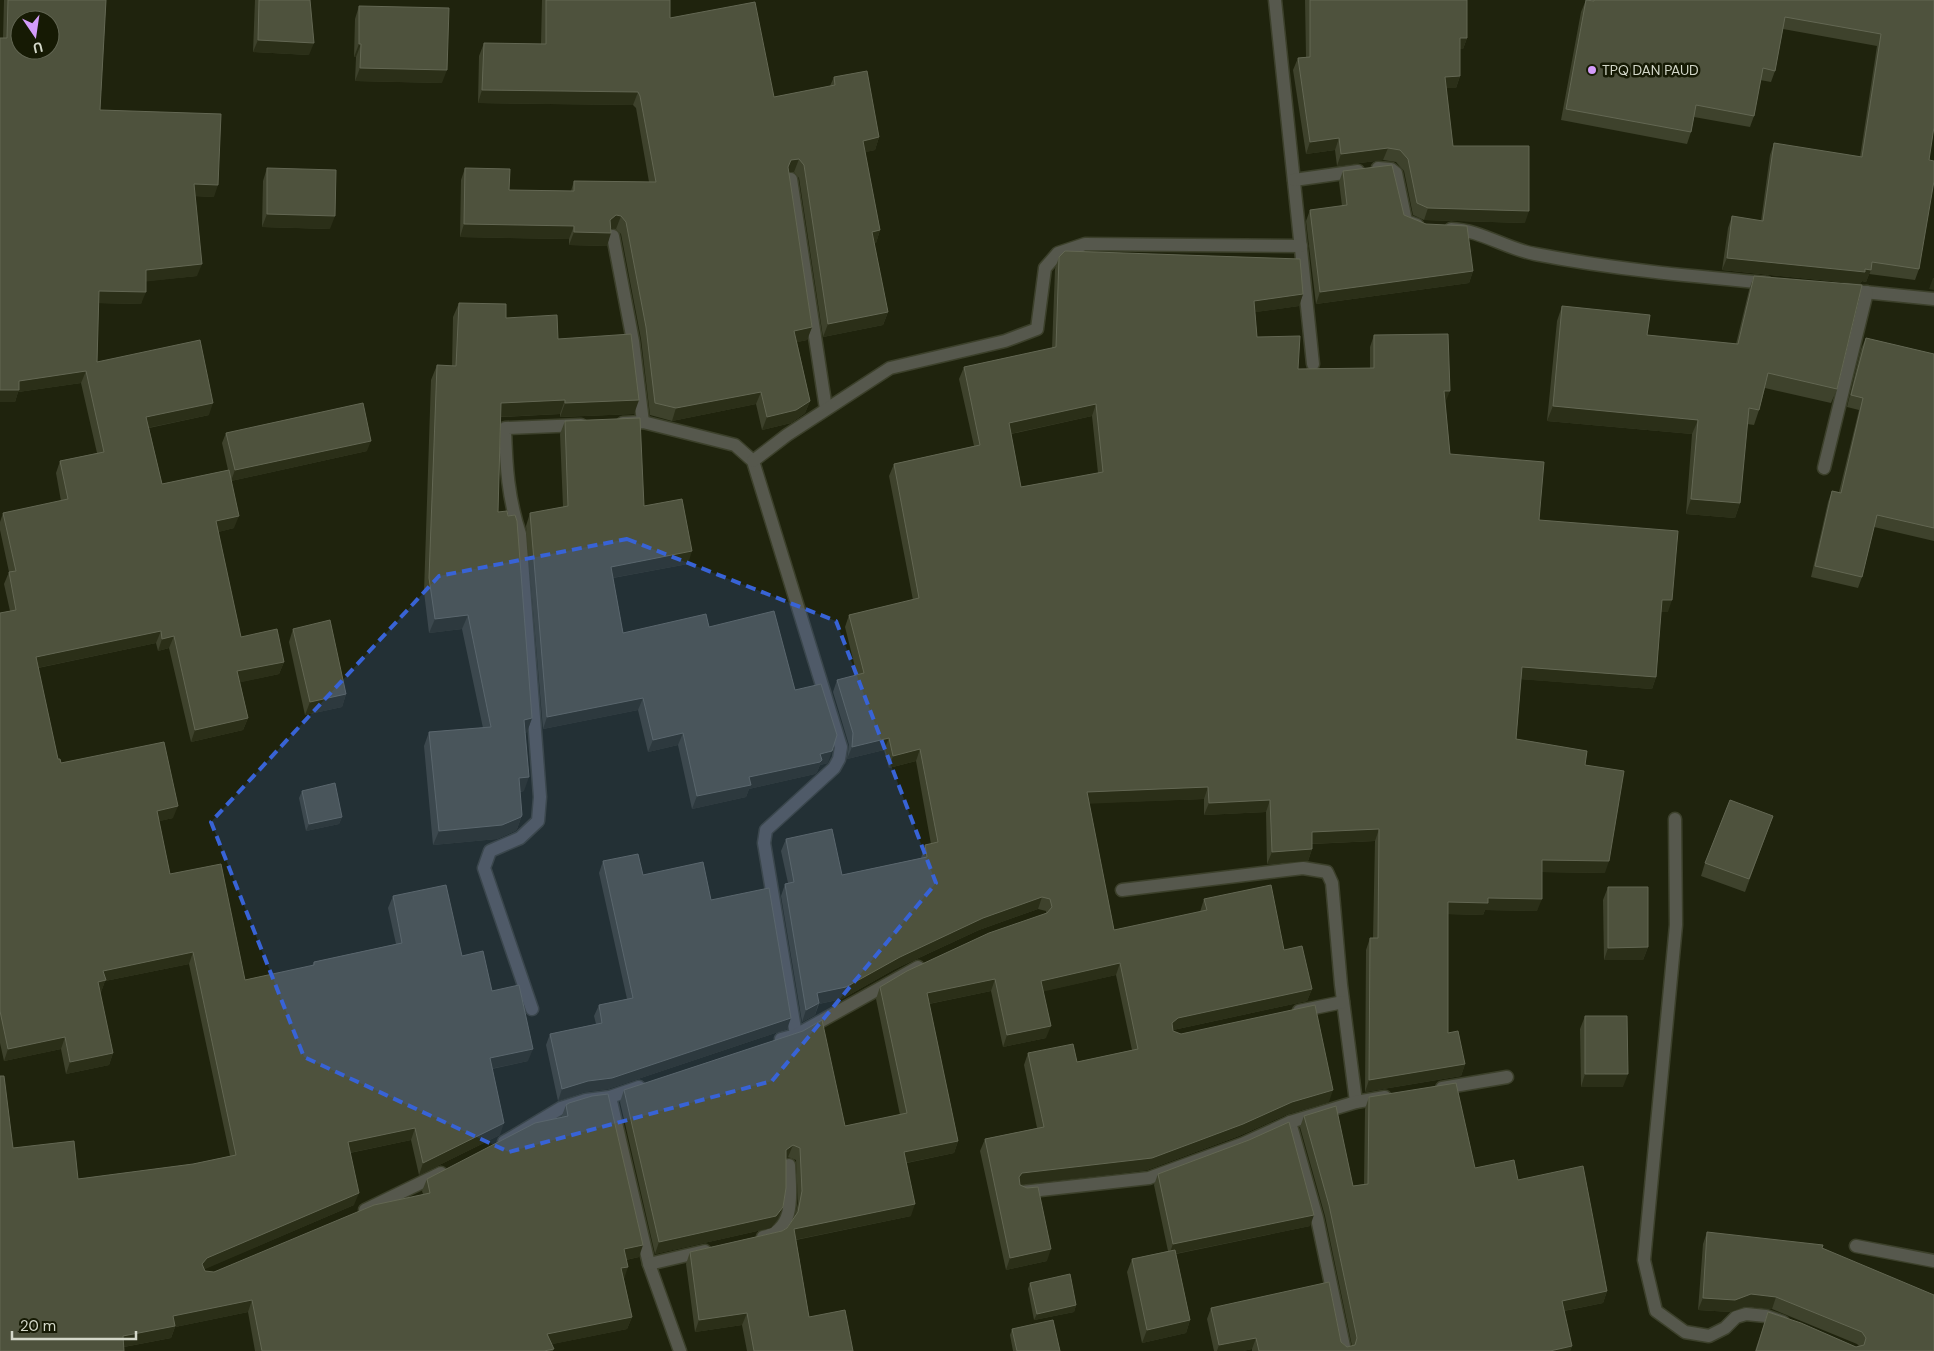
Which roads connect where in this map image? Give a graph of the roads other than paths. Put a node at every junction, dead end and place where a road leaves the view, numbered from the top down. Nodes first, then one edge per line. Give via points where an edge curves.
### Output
1 (1275, 0) edge
2 (791, 179) edge
3 (1294, 180) junction
4 (613, 236) edge
5 (1301, 246) junction
6 (1780, 284) edge
7 (1828, 289) edge
8 (1868, 292) junction
9 (1934, 299) edge
10 (1313, 364) dead end
11 (826, 410) junction
12 (643, 422) junction
13 (613, 423) edge
14 (593, 424) edge
15 (753, 461) junction
16 (1824, 468) dead end
17 (1675, 819) dead end
18 (1122, 890) dead end
19 (932, 960) edge
20 (1343, 1002) junction
21 (532, 1009) dead end
22 (1287, 1014) edge
23 (796, 1034) junction
24 (768, 1044) edge
25 (1508, 1077) dead end
26 (647, 1084) edge
27 (1432, 1089) edge
28 (1394, 1096) edge
29 (610, 1097) junction
30 (1356, 1102) junction
31 (1290, 1122) junction
32 (496, 1145) edge
33 (789, 1165) edge
34 (452, 1167) edge
35 (1022, 1192) edge
36 (356, 1213) edge
37 (748, 1241) edge
38 (1856, 1246) dead end
39 (721, 1247) edge
40 (1934, 1262) edge
41 (649, 1264) junction
42 (1793, 1326) edge
43 (680, 1351) edge
44 (1345, 1351) edge

1 - 3 street
2 - 11 street
3 - 5 street
3 - 6 street via 1391,169 1396,173 1406,221 1422,228 1468,230 1533,254 1682,276
4 - 12 street via 633,341
5 - 10 street
5 - 11 street via 1085,244 1058,253 1045,268 1038,329 1005,341 890,368
7 - 8 street
8 - 9 street
8 - 16 street
11 - 15 street
12 - 13 street
12 - 15 street via 735,445
14 - 21 street via 505,428 511,508 520,534 540,797 538,821 520,838 490,851 484,868
15 - 23 street via 841,747 834,768 766,830 764,843
17 - 42 street via 1676,925 1644,1260 1656,1311 1685,1332 1709,1336 1725,1328 1736,1317 1746,1314 1766,1316
18 - 20 street via 1302,868 1327,872 1332,882
19 - 23 street
20 - 22 street
20 - 30 street
23 - 24 street
25 - 27 street
26 - 29 street
28 - 30 street
29 - 32 street via 561,1108
29 - 41 street
30 - 31 street
31 - 35 street via 1242,1144 1149,1178
31 - 44 street via 1316,1218
33 - 37 street via 790,1201 786,1222 776,1234
34 - 36 street
38 - 40 street
39 - 41 street
41 - 43 street

